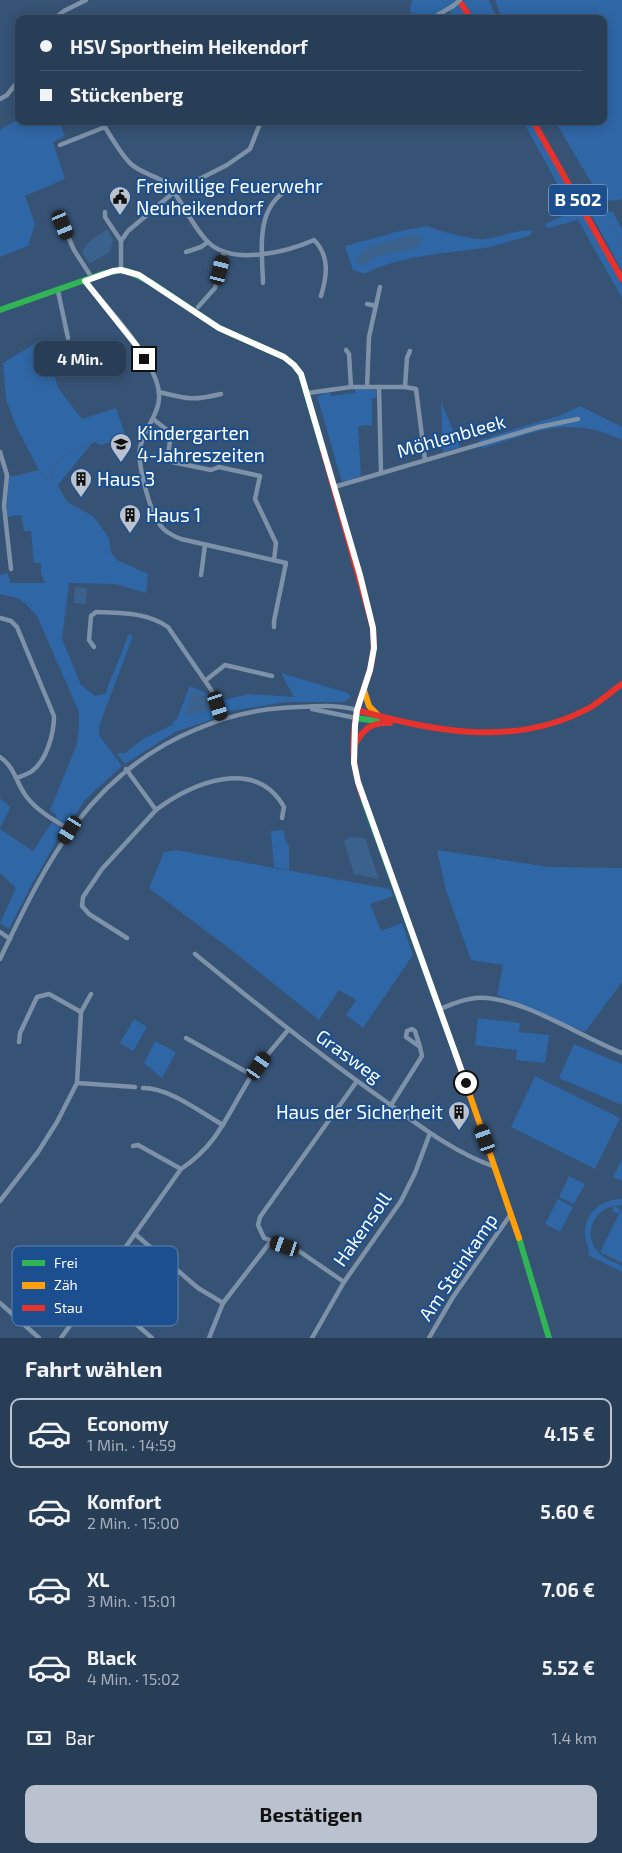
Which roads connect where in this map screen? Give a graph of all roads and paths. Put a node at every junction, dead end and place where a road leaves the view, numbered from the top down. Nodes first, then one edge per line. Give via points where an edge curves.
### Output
1 (86, 0) edge
2 (459, 0) edge
3 (60, 15) edge
4 (438, 15) edge
5 (468, 15) edge
6 (15, 85) edge
7 (0, 99) edge
8 (259, 125) edge
9 (535, 125) edge
10 (105, 127) joint
11 (60, 145) dead end
12 (297, 185) dead end
13 (174, 192) junction
14 (105, 212) dead end
15 (63, 225) dead end
16 (122, 241) junction
17 (208, 242) junction
18 (186, 252) dead end
19 (224, 252) junction
20 (262, 254) junction
21 (121, 270) junction
22 (622, 279) edge
23 (88, 280) junction
24 (262, 283) dead end
25 (380, 287) dead end
26 (58, 291) junction
27 (321, 296) dead end
28 (367, 304) dead end
29 (376, 306) junction
30 (198, 307) dead end
31 (0, 310) edge
32 (68, 338) dead end
33 (346, 350) dead end
34 (410, 351) dead end
35 (351, 386) junction
36 (367, 386) junction
37 (405, 386) junction
38 (379, 387) junction
39 (159, 392) junction
40 (308, 393) junction
41 (221, 394) dead end
42 (153, 419) junction
43 (578, 419) dead end
44 (0, 452) edge
45 (425, 460) junction
46 (381, 472) junction
47 (334, 487) junction
48 (205, 545) junction
49 (274, 560) junction
50 (11, 569) dead end
51 (201, 575) dead end
52 (0, 618) edge
53 (274, 627) dead end
54 (94, 647) dead end
55 (272, 676) dead end
56 (206, 680) junction
57 (622, 684) edge
58 (364, 688) junction
59 (303, 707) junction
60 (357, 710) junction
61 (222, 718) junction
62 (356, 718) junction
63 (384, 720) junction
64 (354, 747) junction
65 (0, 757) edge
66 (126, 769) junction
67 (17, 778) junction
68 (156, 810) junction
69 (282, 818) dead end
70 (70, 830) junction
71 (0, 932) edge
72 (10, 938) junction
73 (127, 938) dead end
74 (195, 954) dead end
75 (0, 959) edge
76 (91, 994) dead end
77 (440, 1009) junction
78 (81, 1012) junction
79 (288, 1030) junction
80 (186, 1038) dead end
81 (19, 1042) dead end
82 (420, 1047) dead end
83 (622, 1053) edge
84 (252, 1075) junction
85 (356, 1080) junction
86 (77, 1083) junction
87 (135, 1087) dead end
88 (143, 1088) dead end
89 (390, 1105) junction
90 (223, 1125) junction
91 (430, 1133) junction
92 (133, 1146) dead end
93 (495, 1167) junction
94 (181, 1170) junction
95 (0, 1201) edge
96 (512, 1214) junction
97 (135, 1234) junction
98 (270, 1241) junction
99 (127, 1246) edge
100 (149, 1246) edge
101 (178, 1271) edge
102 (344, 1282) junction
103 (0, 1303) edge
104 (223, 1303) junction
105 (12, 1314) edge
106 (26, 1326) edge
107 (70, 1326) edge
108 (138, 1326) edge
109 (40, 1338) edge
110 (61, 1338) edge
111 (152, 1338) edge
112 (209, 1338) edge
113 (312, 1338) edge
114 (429, 1338) edge
115 (549, 1338) edge

1 - 3 street
2 - 4 street, bridge
2 - 5 main road
6 - 7 street
8 - 13 street via 250,150
9 - 22 main road, B 502
10 - 11 street
10 - 13 street via 130,164 162,180
12 - 20 street via 275,200 265,216
13 - 16 street via 128,231
13 - 17 street
14 - 16 street via 105,217
15 - 23 street
16 - 21 street
17 - 18 street
17 - 19 street
19 - 20 street
19 - 30 street via 215,288
20 - 24 street
20 - 27 street via 314,240 320,245 326,262 327,277
21 - 23 main road
21 - 40 main road via 139,275 219,328 284,357 301,374
23 - 26 main road
23 - 39 street via 136,345 156,380
25 - 29 street
26 - 31 main road
26 - 32 street
28 - 29 street
29 - 36 street via 369,337
33 - 35 street via 350,354
34 - 37 street
35 - 36 street
35 - 40 street
36 - 38 street
37 - 38 street
37 - 45 street via 416,389
38 - 46 street
39 - 41 street via 188,399
39 - 42 street via 158,409
40 - 47 main road
42 - 48 street via 140,446 139,460 155,516 174,537
42 - 49 street via 171,433 168,456 172,462 260,476 255,499 276,543
43 - 45 street, Möhlenbleek
44 - 50 street via 7,475 5,512
45 - 46 street, Möhlenbleek
46 - 47 street, Möhlenbleek
47 - 58 main road via 373,628 374,648
48 - 49 street
48 - 51 street
49 - 53 street via 286,563
52 - 67 street via 17,627 54,716 54,727 39,764 32,772
54 - 56 street via 90,640 91,616 96,612 146,615 168,627
55 - 56 street via 225,664
56 - 61 street
57 - 63 main road via 589,708 565,720 506,734 441,731
58 - 60 main road
58 - 63 main road via 371,708
59 - 60 street via 346,706
59 - 61 street via 259,710
59 - 62 street
60 - 62 main road
60 - 63 main road
61 - 66 street via 176,737
62 - 63 main road
62 - 64 main road
63 - 64 main road via 365,728
64 - 77 main road via 358,782
65 - 67 street
66 - 68 street
66 - 70 street via 90,804
67 - 70 street via 34,806
68 - 69 street via 196,787 224,779 243,778 273,791 284,807
68 - 73 street via 105,865 83,897 82,906 89,914
70 - 72 street
71 - 72 street
72 - 75 street
74 - 79 street, Grasweg
76 - 78 street
77 - 83 street via 475,998 504,1000
77 - 93 main road
78 - 81 street via 49,994 37,997
78 - 86 street
79 - 84 street
79 - 85 street, Grasweg
80 - 84 street
82 - 89 street via 422,1056
84 - 90 street
85 - 89 street, Grasweg
85 - 98 street via 260,1217 259,1229
86 - 87 street
86 - 95 street via 38,1152
88 - 90 street via 155,1088 169,1094
89 - 91 street, Grasweg
90 - 94 street via 207,1149
91 - 93 street, Grasweg via 474,1159
91 - 102 street, Hakensoll via 401,1201
92 - 94 street via 138,1144
93 - 96 main road
94 - 97 street
96 - 114 street, Am Steinkamp via 453,1297
96 - 115 main road
97 - 99 street
97 - 100 street
98 - 102 street via 299,1251
98 - 104 street
101 - 104 street
102 - 113 street, Hakensoll
103 - 105 street
104 - 112 street
106 - 109 street
107 - 110 street
108 - 111 street

